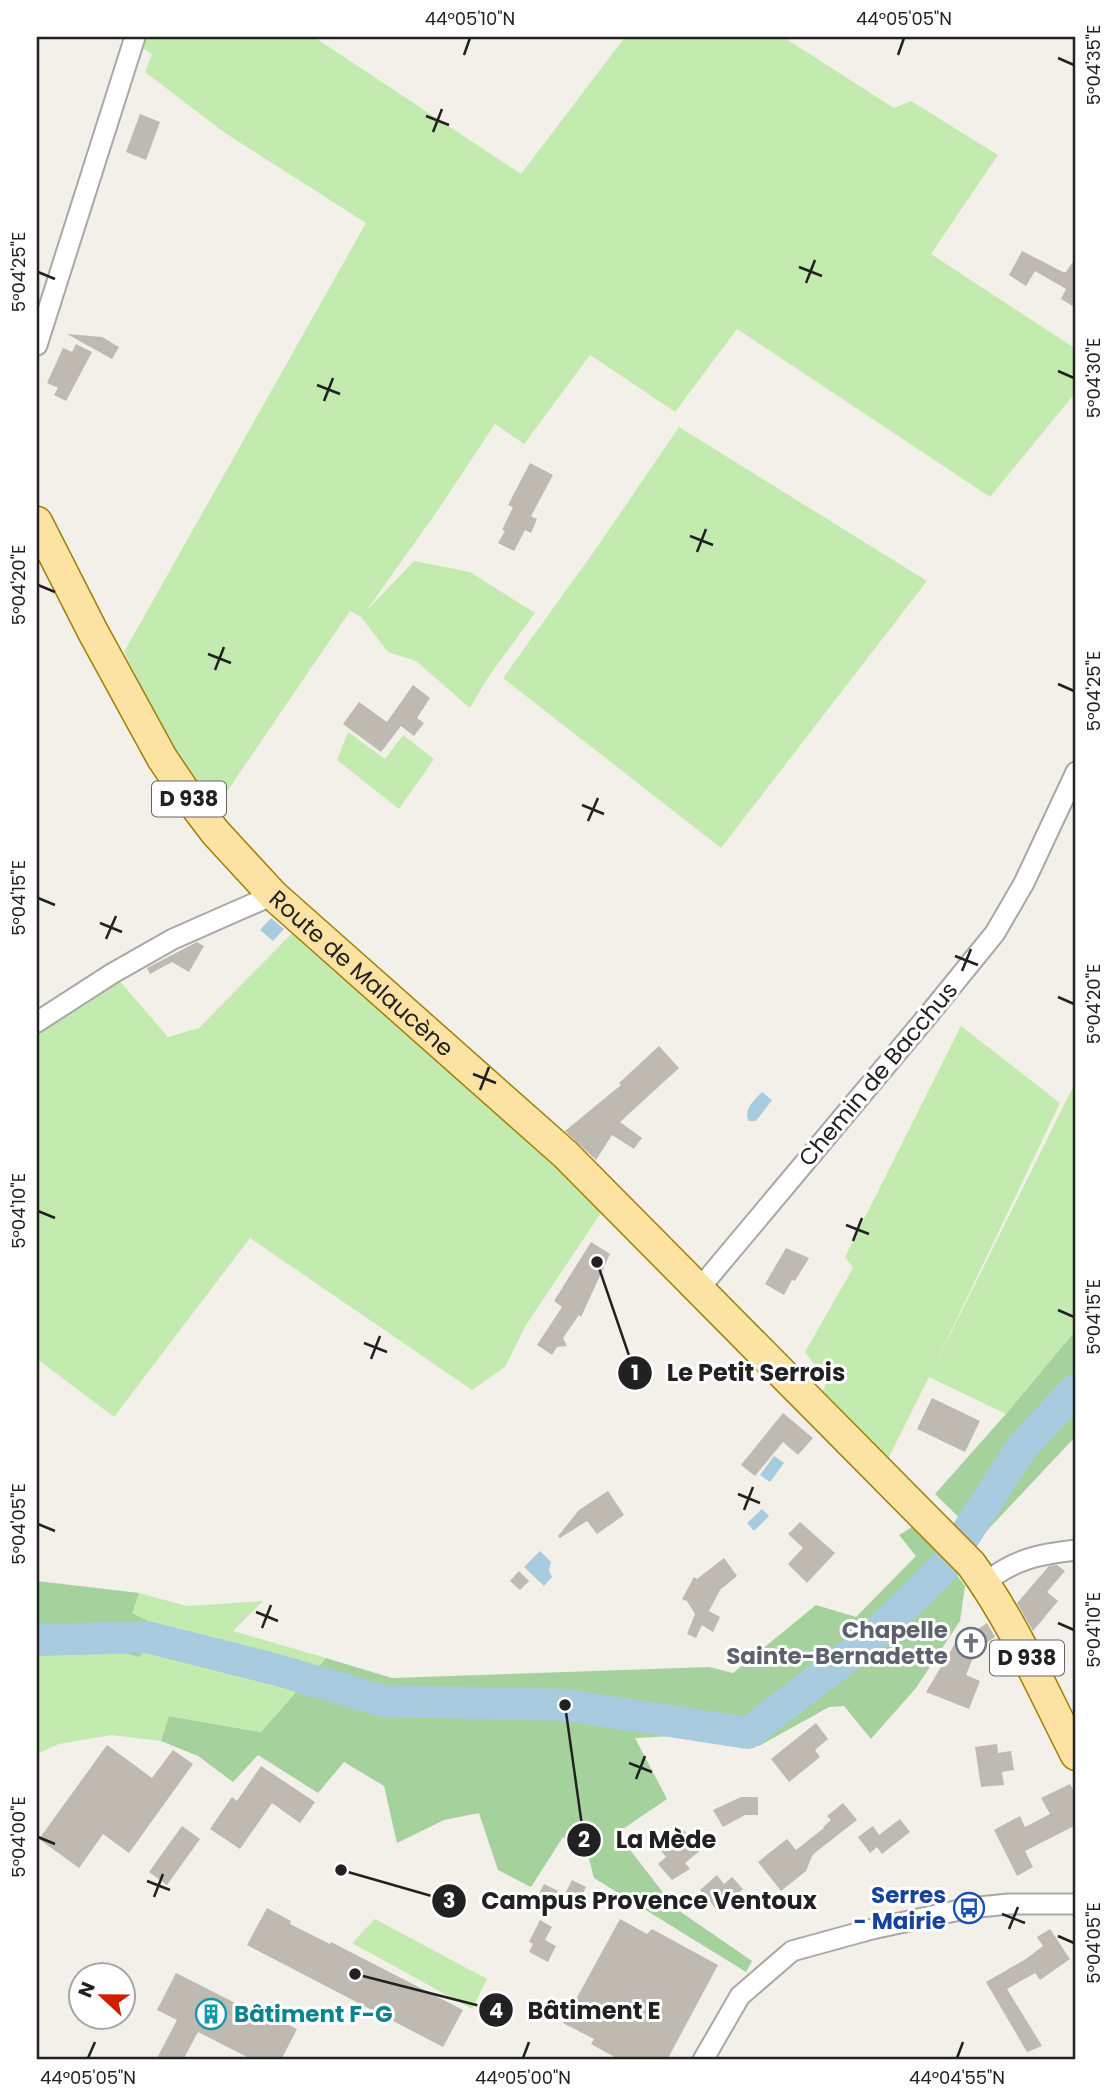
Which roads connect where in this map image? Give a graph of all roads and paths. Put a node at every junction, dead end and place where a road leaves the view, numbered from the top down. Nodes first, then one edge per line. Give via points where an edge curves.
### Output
1 (135, 37) edge
2 (37, 345) edge
3 (37, 522) edge
4 (1076, 772) edge
5 (273, 895) junction
6 (37, 1022) edge
7 (699, 1289) junction
8 (1076, 1550) edge
9 (978, 1574) junction
10 (1076, 1755) edge
11 (1076, 1904) edge
12 (703, 2060) edge

1 - 2 street
3 - 5 main road, Route de Malaucène / D 938 via 162,758 215,832
4 - 7 street, Chemin de Bacchus via 995,933
5 - 6 street via 173,939
5 - 7 main road, Route de Malaucène / D 938 via 522,1114
7 - 9 main road, Route de Malaucène / D 938
8 - 9 street via 1026,1558
9 - 10 main road, D 938 via 1018,1640
11 - 12 street via 969,1908 792,1951 740,1996

